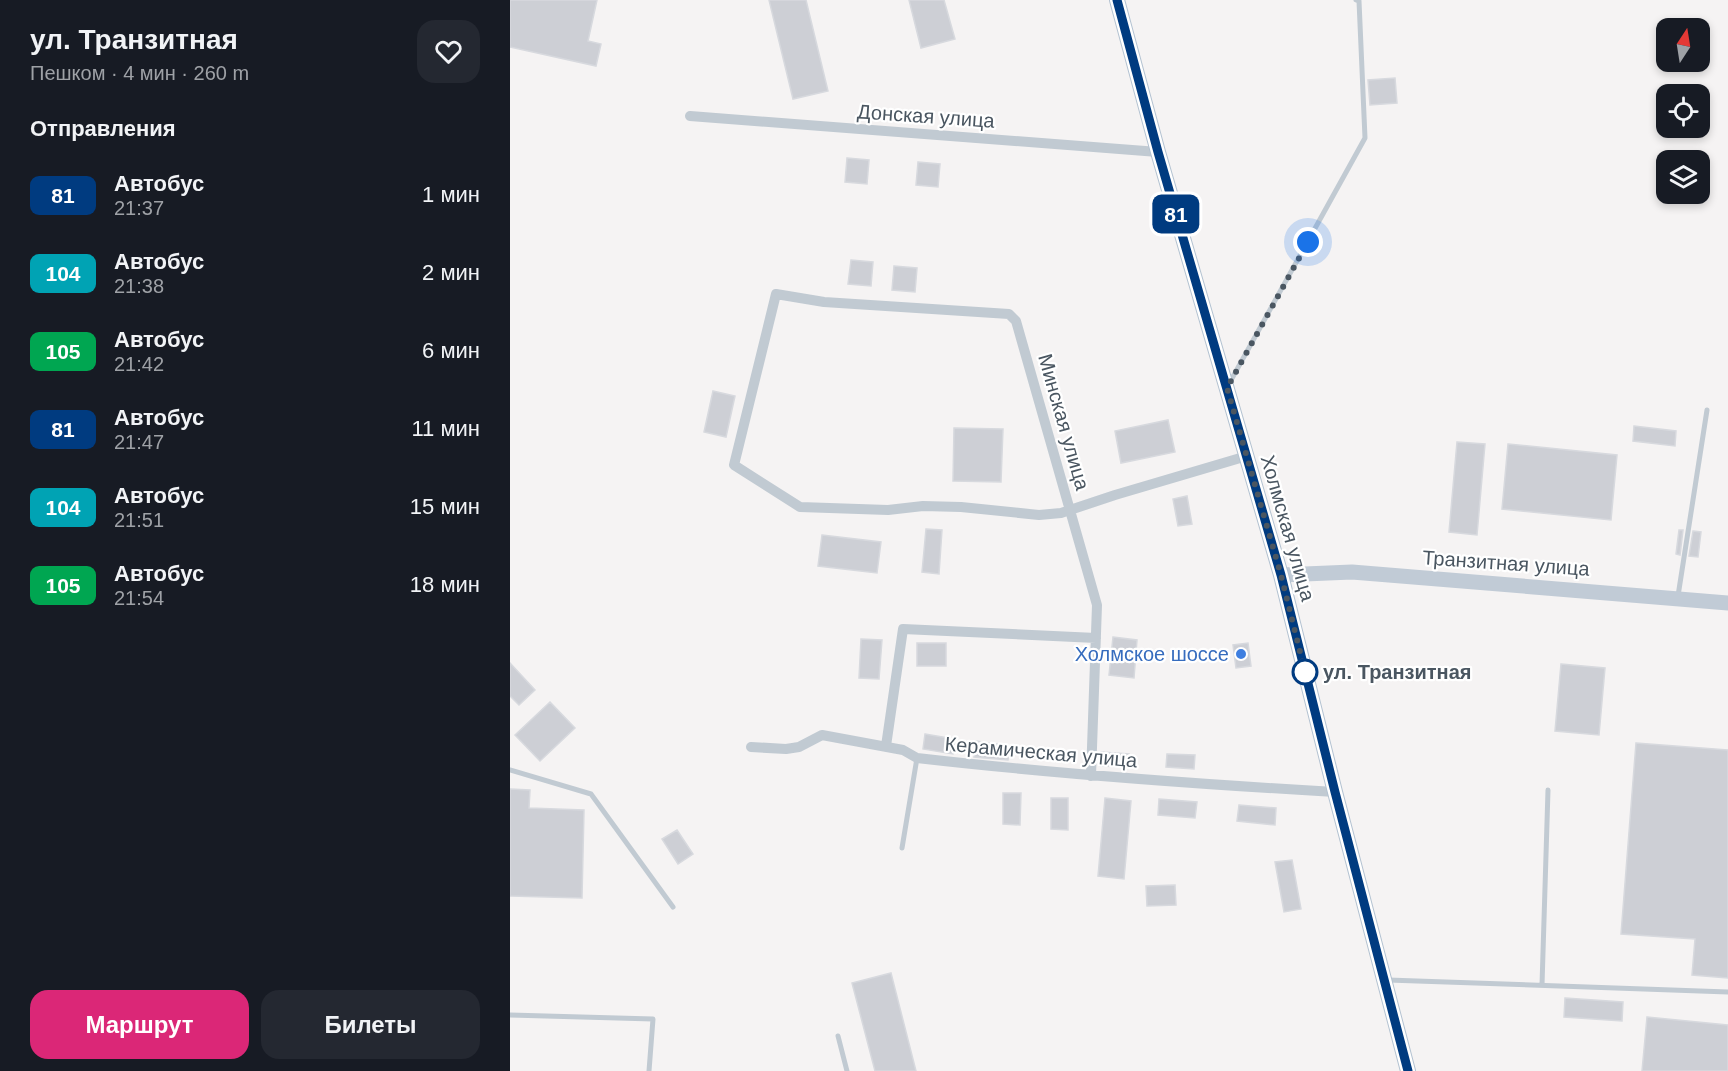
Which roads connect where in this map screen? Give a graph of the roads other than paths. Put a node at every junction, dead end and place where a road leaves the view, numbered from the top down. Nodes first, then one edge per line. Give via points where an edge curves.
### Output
1 (1118, 0) edge
2 (1356, 0) edge
3 (690, 116) dead end
4 (1158, 152) junction
5 (1227, 388) junction
6 (1707, 410) dead end
7 (1247, 456) junction
8 (1071, 509) junction
9 (1281, 575) junction
10 (1678, 598) junction
11 (1728, 603) edge
12 (1096, 638) junction
13 (886, 746) junction
14 (751, 747) dead end
15 (916, 758) junction
16 (510, 770) edge
17 (1091, 776) junction
18 (1548, 790) dead end
19 (1335, 792) junction
20 (902, 848) dead end
21 (673, 907) dead end
22 (1383, 980) junction
23 (1542, 986) junction
24 (1728, 992) edge
25 (510, 1015) edge
26 (838, 1036) dead end
27 (649, 1071) edge
28 (847, 1071) edge
29 (1408, 1071) edge

1 - 4 main road, Холмская улица
2 - 5 lane via 1365,138
3 - 4 street, Донская улица
4 - 5 main road, Холмская улица
5 - 7 main road, Холмская улица
6 - 10 lane
7 - 8 street
7 - 9 main road, Холмская улица
8 - 8 street, Минская улица via 1017,321 1009,314 824,302 776,294 734,465 800,507 961,507 1039,514
8 - 12 street, Минская улица via 1097,605
9 - 10 main road, Транзитная улица via 1352,572
9 - 19 main road, Холмская улица
10 - 11 main road, Транзитная улица
12 - 13 street via 903,629
12 - 17 street, Минская улица
13 - 14 street, Керамическая улица via 822,735 799,747
13 - 15 street, Керамическая улица
15 - 17 street, Керамическая улица
15 - 20 lane
16 - 21 lane via 591,794
17 - 19 street, Керамическая улица
18 - 23 lane
19 - 22 main road, Холмская улица
22 - 23 lane
22 - 29 main road, Холмская улица
23 - 24 lane
25 - 27 lane via 653,1018
26 - 28 lane

